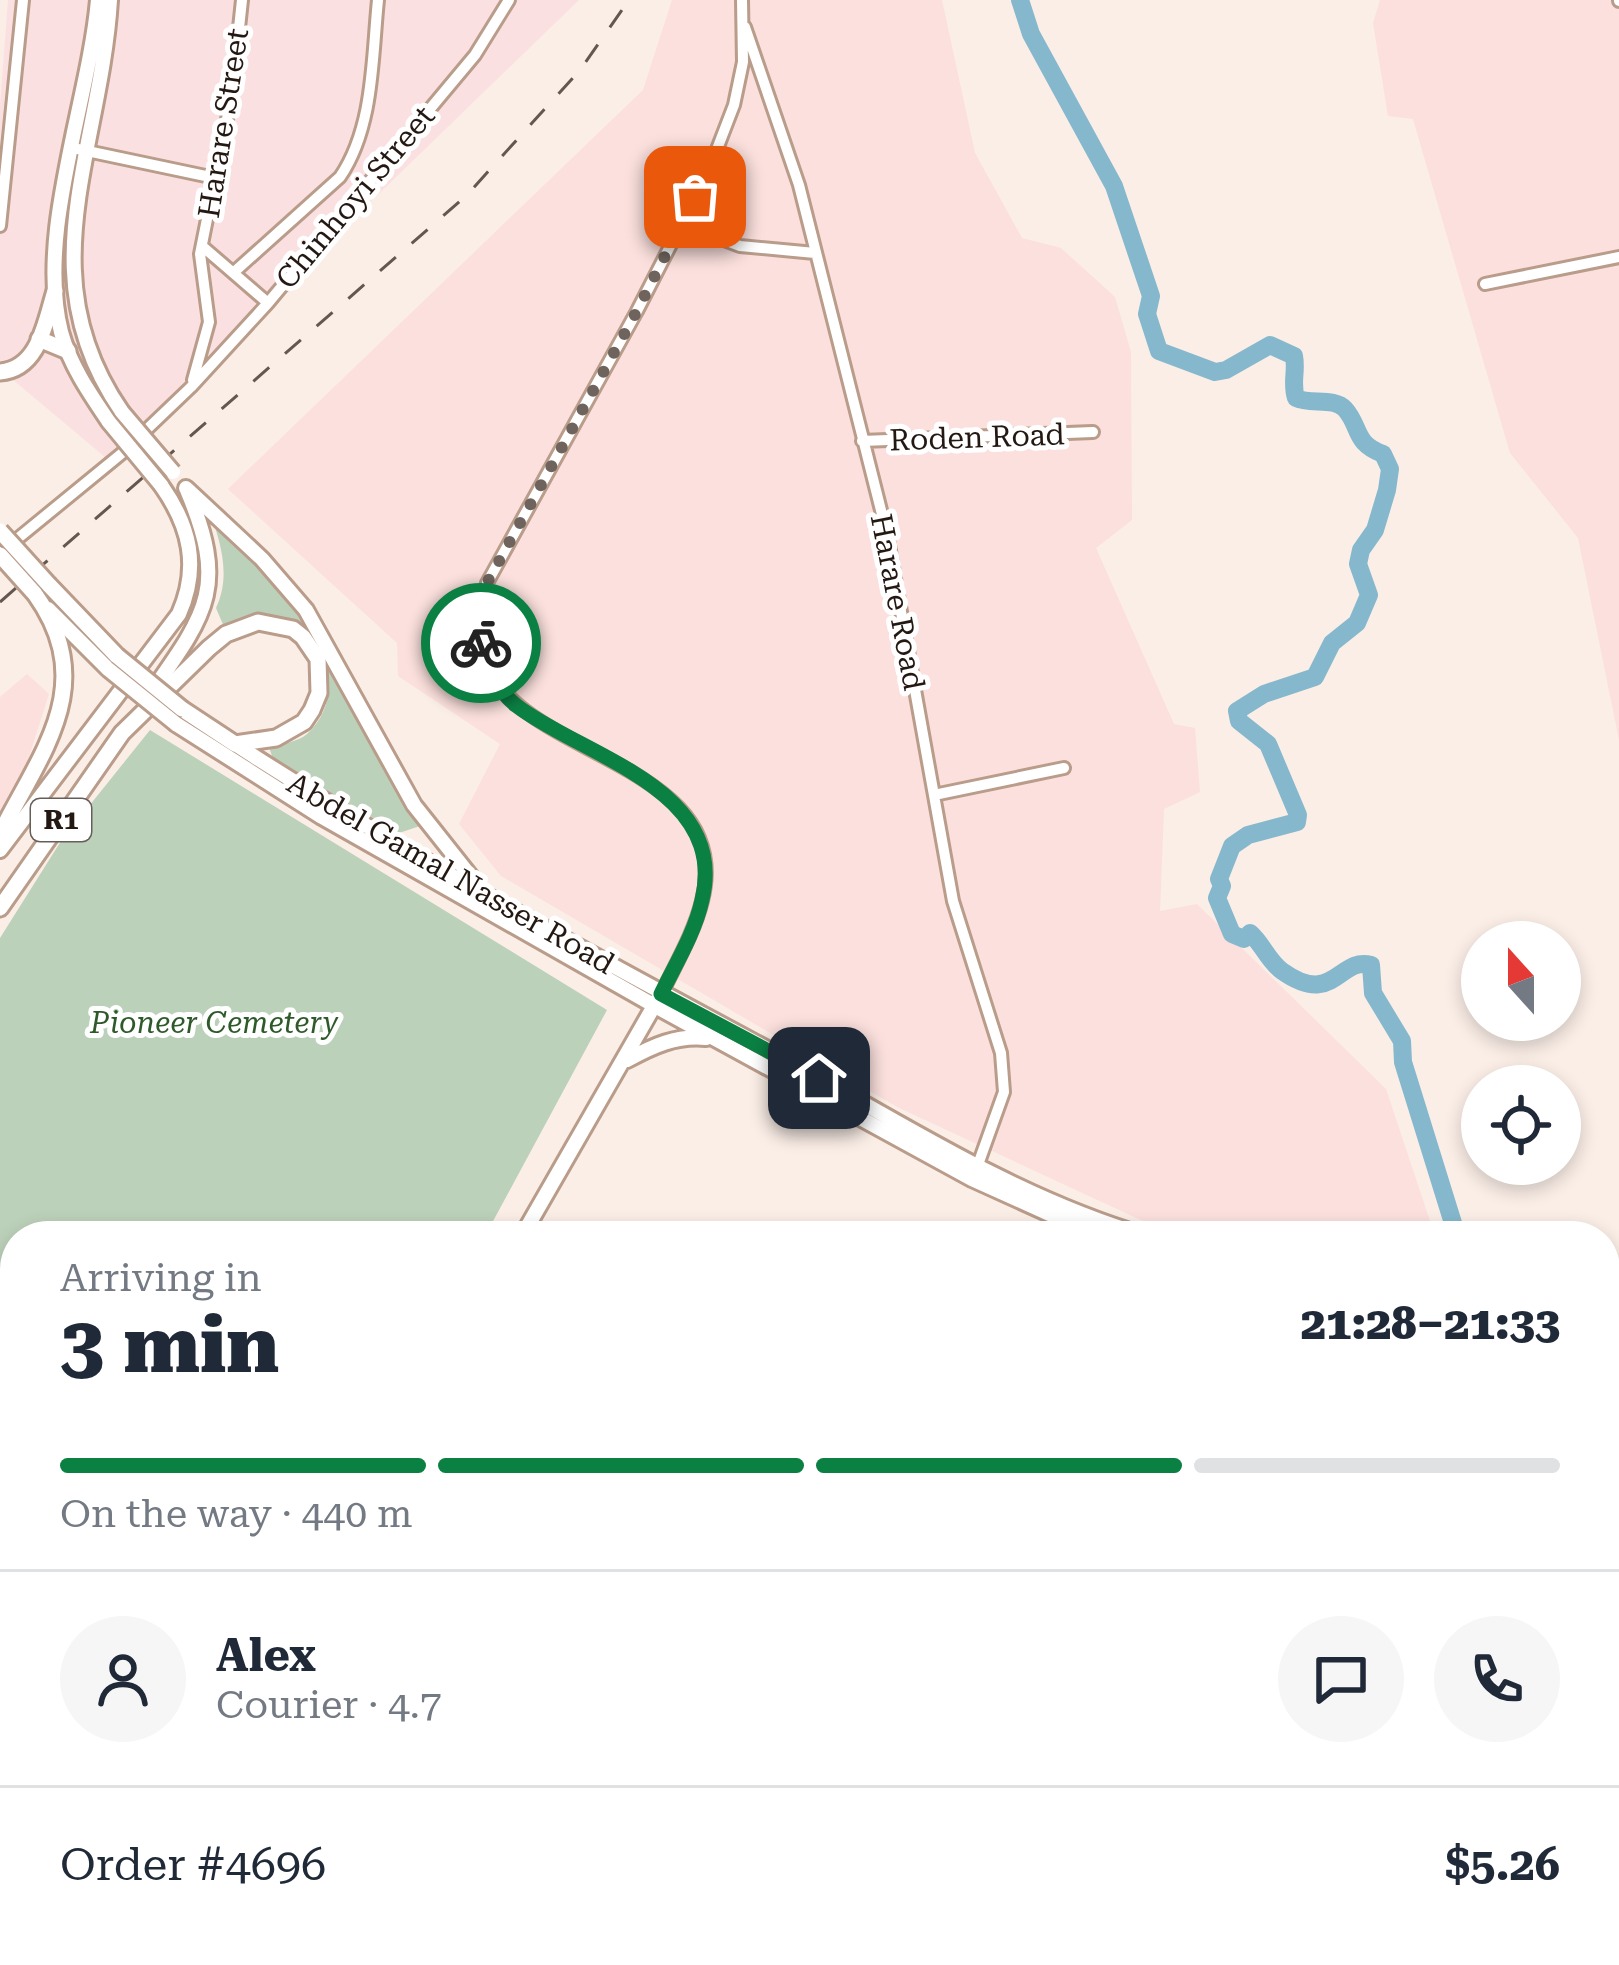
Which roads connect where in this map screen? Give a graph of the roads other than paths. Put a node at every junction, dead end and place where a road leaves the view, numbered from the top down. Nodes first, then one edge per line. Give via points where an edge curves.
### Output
1 (23, 0) edge
2 (98, 0) edge
3 (110, 0) edge
4 (242, 0) edge
5 (378, 0) edge
6 (509, 0) edge
7 (742, 0) edge
8 (745, 27) junction
9 (81, 149) junction
10 (215, 178) junction
11 (682, 224) junction
12 (0, 226) edge
13 (202, 246) junction
14 (815, 253) junction
15 (1619, 257) edge
16 (233, 274) junction
17 (1485, 284) dead end
18 (56, 291) junction
19 (268, 303) junction
20 (39, 339) junction
21 (68, 351) junction
22 (0, 372) edge
23 (191, 387) junction
24 (1093, 432) dead end
25 (862, 441) junction
26 (186, 488) junction
27 (0, 531) edge
28 (0, 554) edge
29 (41, 593) junction
30 (179, 716) junction
31 (122, 733) junction
32 (235, 744) junction
33 (1064, 768) dead end
34 (934, 795) junction
35 (0, 834) edge
36 (0, 850) edge
37 (482, 891) junction
38 (0, 908) edge
39 (658, 1000) junction
40 (717, 1040) junction
41 (626, 1060) junction
42 (975, 1173) junction
43 (531, 1221) edge
44 (1069, 1221) edge
45 (1105, 1221) edge

1 - 12 street
2 - 9 main road, R1
3 - 9 main road, R1 via 105,62
4 - 10 street, Harare Street
5 - 16 street via 370,86 351,161
6 - 19 street, Chinhoyi Street via 475,55
7 - 8 street
8 - 11 street via 734,105
8 - 14 street, Harare Road
9 - 10 street
9 - 18 main road, R1 via 56,241
9 - 26 main road, R1, bridge via 72,288 92,364
10 - 13 street, Harare Street
11 - 14 street via 740,246
11 - 39 street via 487,583 478,627 484,660 514,705 658,788 693,831 703,899
13 - 16 street
13 - 23 street, Harare Street via 209,322
14 - 25 street, Harare Road
15 - 17 street
16 - 19 street
18 - 20 highway
18 - 21 main road, R1
19 - 23 street, Chinhoyi Street
20 - 21 highway
20 - 22 highway via 22,366
21 - 36 main road, R1, bridge via 109,422 176,506 190,549 190,586 172,627
23 - 28 street, Chinhoyi Street
24 - 25 street, Roden Road
25 - 34 street, Harare Road
26 - 31 main road, R1 via 208,546 206,602
26 - 37 main road via 306,610 414,805
27 - 29 highway, Abdel Gamal Nasser Road, bridge
28 - 29 highway, Abdel Gamal Nasser Road, bridge
29 - 30 highway, Abdel Gamal Nasser Road, bridge
29 - 35 highway via 64,698 57,729
30 - 32 highway, Abdel Gamal Nasser Road
30 - 39 main road, Abdel Gamal Nasser Road via 322,817
31 - 32 highway via 226,634 258,622 293,629 318,659 312,710 277,738
31 - 38 highway, R1
32 - 37 main road, Abdel Gamal Nasser Road
33 - 34 street
34 - 42 street, Harare Road via 952,901 1004,1071 1000,1109
37 - 39 main road, Abdel Gamal Nasser Road
39 - 40 main road, Abdel Gamal Nasser Road
39 - 41 main road
39 - 42 main road, Abdel Gamal Nasser Road
40 - 41 main road via 687,1036
40 - 42 main road, Abdel Gamal Nasser Road
41 - 43 main road
42 - 44 main road, Abdel Gamal Nasser Road
42 - 45 main road, Abdel Gamal Nasser Road

